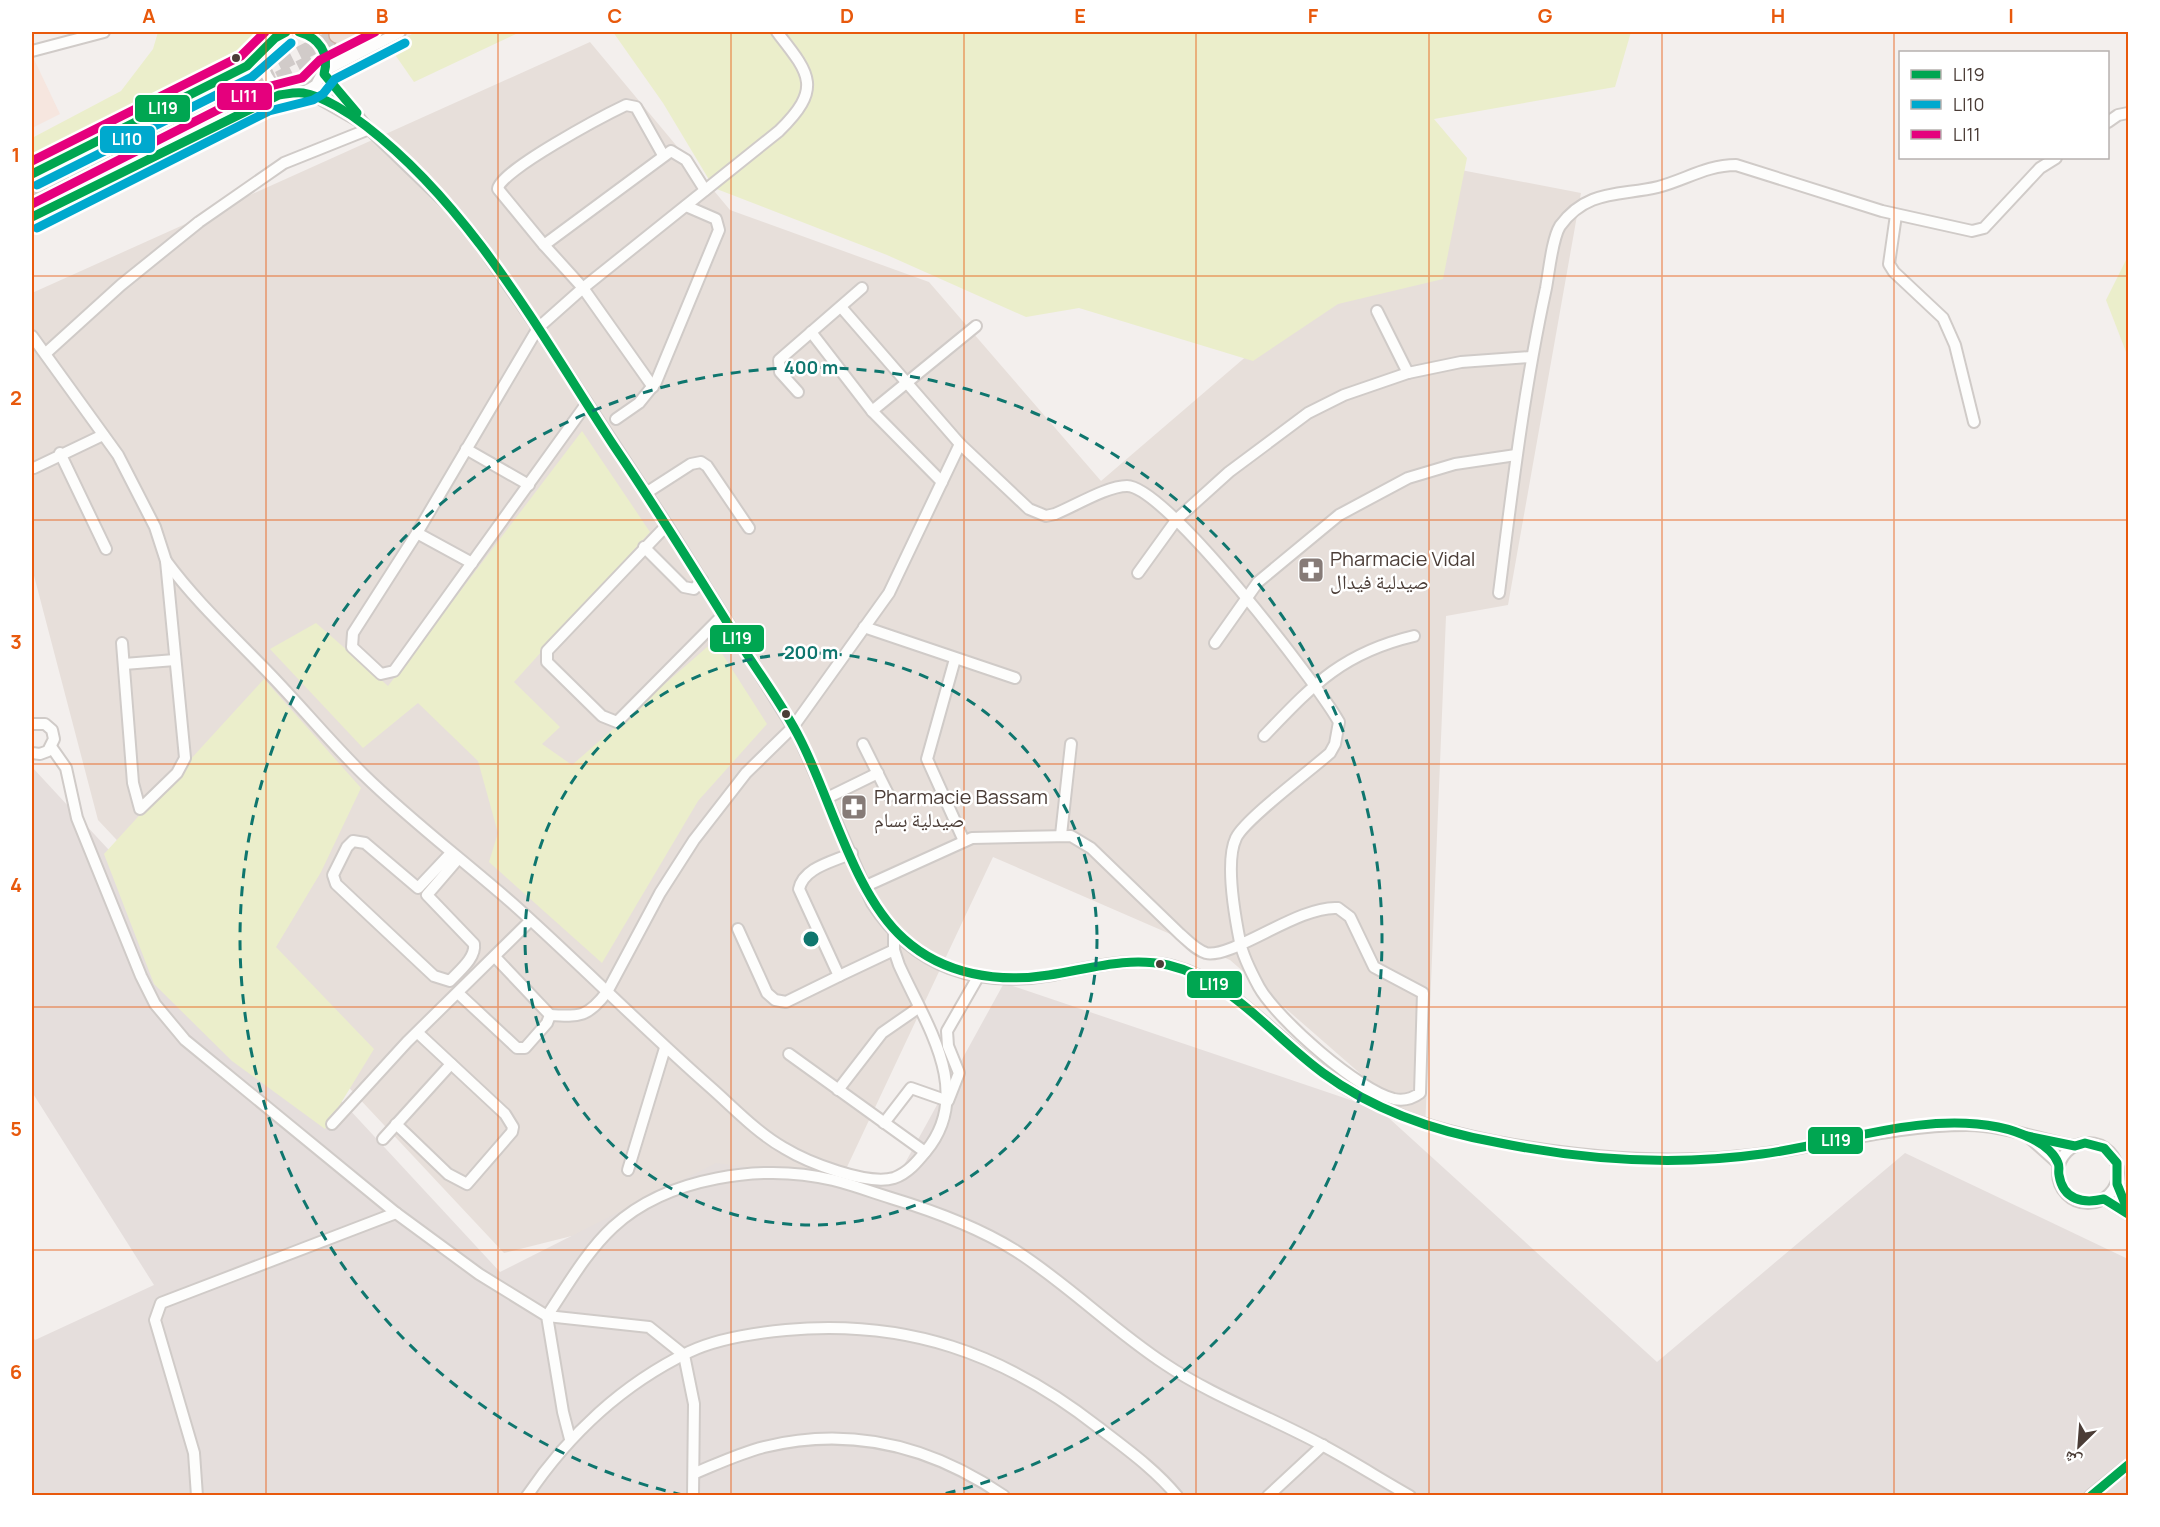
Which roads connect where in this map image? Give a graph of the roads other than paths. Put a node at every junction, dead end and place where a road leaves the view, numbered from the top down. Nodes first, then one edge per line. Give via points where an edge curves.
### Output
1 (104, 32) edge
2 (286, 32) edge
3 (302, 32) edge
4 (371, 32) edge
5 (400, 32) edge
6 (777, 32) edge
7 (273, 35) edge
8 (341, 37) tunnel mouth
9 (32, 51) edge
10 (264, 53) junction
11 (325, 72) junction
12 (287, 93) junction
13 (303, 93) junction
14 (2128, 113) edge
15 (2109, 121) edge
16 (366, 127) junction
17 (663, 155) junction
18 (2054, 159) edge
19 (32, 174) edge
20 (705, 190) junction
21 (686, 206) junction
22 (1896, 215) junction
23 (32, 217) edge
24 (544, 245) junction
25 (583, 288) junction
26 (862, 288) dead end
27 (841, 307) junction
28 (1377, 310) dead end
29 (976, 326) dead end
30 (537, 328) junction
31 (811, 332) junction
32 (32, 336) edge
33 (46, 353) junction
34 (1531, 357) junction
35 (1408, 373) junction
36 (906, 382) junction
37 (653, 387) junction
38 (798, 392) dead end
39 (587, 403) junction
40 (872, 411) junction
41 (616, 419) dead end
42 (1974, 422) dead end
43 (103, 435) junction
44 (960, 444) junction
45 (466, 449) junction
46 (60, 453) junction
47 (1516, 455) junction
48 (34, 468) dead end
49 (942, 482) junction
50 (529, 485) junction
51 (646, 493) junction
52 (1177, 519) junction
53 (667, 525) junction
54 (749, 528) dead end
55 (417, 533) junction
56 (644, 547) junction
57 (106, 549) dead end
58 (166, 561) junction
59 (472, 563) junction
60 (1138, 573) dead end
61 (702, 580) junction
62 (1499, 592) dead end
63 (1245, 597) junction
64 (723, 615) junction
65 (864, 627) junction
66 (1414, 636) dead end
67 (122, 643) dead end
68 (1215, 643) dead end
69 (955, 659) junction
70 (174, 660) junction
71 (124, 664) junction
72 (1015, 678) dead end
73 (1314, 684) junction
74 (32, 724) edge
75 (793, 727) junction
76 (1264, 736) dead end
77 (864, 744) dead end
78 (1071, 744) dead end
79 (52, 748) junction
80 (32, 753) edge
81 (878, 773) junction
82 (889, 796) dead end
83 (827, 798) junction
84 (1061, 835) junction
85 (964, 841) junction
86 (852, 853) junction
87 (454, 856) junction
88 (866, 886) junction
89 (530, 921) junction
90 (738, 929) dead end
91 (894, 933) junction
92 (1240, 943) junction
93 (894, 950) junction
94 (495, 957) junction
95 (839, 975) junction
96 (978, 977) junction
97 (607, 992) junction
98 (459, 994) junction
99 (918, 1008) junction
100 (550, 1015) junction
101 (418, 1033) junction
102 (665, 1047) junction
103 (789, 1054) dead end
104 (452, 1064) junction
105 (838, 1090) junction
106 (948, 1101) junction
107 (884, 1123) junction
108 (332, 1124) dead end
109 (396, 1124) junction
110 (2026, 1136) junction
111 (383, 1138) dead end
112 (2075, 1146) junction
113 (925, 1152) junction
114 (2059, 1164) junction
115 (628, 1170) dead end
116 (2117, 1184) junction
117 (2103, 1199) junction
118 (396, 1213) junction
119 (2128, 1213) edge
120 (547, 1316) junction
121 (684, 1355) junction
122 (570, 1439) junction
123 (1323, 1445) junction
124 (2128, 1465) edge
125 (694, 1473) junction
126 (197, 1496) edge
127 (527, 1496) edge
128 (693, 1496) edge
129 (1004, 1496) edge
130 (1177, 1496) edge
131 (1268, 1496) edge
132 (1410, 1496) edge
133 (2090, 1496) edge

1 - 9 street
2 - 7 street
3 - 11 street via 321,44 327,58
4 - 8 highway
5 - 11 street
6 - 20 street via 807,73 805,97 779,131
7 - 10 street
10 - 12 street via 263,63 270,82
10 - 19 street via 248,66
11 - 13 street via 316,86
11 - 16 street
12 - 13 street
12 - 23 street via 265,100
13 - 16 street
14 - 15 street
16 - 30 street via 449,206
16 - 33 street via 284,163 198,222
17 - 20 street via 671,151 680,154
17 - 24 street
17 - 24 street via 636,107 630,105 527,160 501,180 498,189
18 - 22 street via 2040,168 1984,228 1958,230
20 - 21 street
21 - 25 street
21 - 37 street via 714,218 720,227
22 - 34 street via 1736,165 1704,170 1657,187 1597,196 1557,232
22 - 42 street via 1889,264 1943,318 1955,345
24 - 25 street
25 - 30 street
25 - 37 street
26 - 27 street
27 - 31 street
27 - 36 street
28 - 35 street
29 - 36 street
30 - 39 street
30 - 45 street
31 - 38 street via 779,360 780,372
31 - 40 street
32 - 33 street
33 - 43 street
34 - 35 street via 1461,362
34 - 47 street
35 - 52 street via 1344,395 1308,414 1229,472
36 - 40 street
36 - 44 street
37 - 41 street
39 - 50 street
39 - 51 street
40 - 49 street
43 - 46 street
43 - 58 street via 118,455 155,527
44 - 49 street
44 - 52 street via 1029,509 1046,516 1127,486 1138,489
45 - 50 street
45 - 55 street
46 - 48 street
46 - 57 street
47 - 62 street
47 - 63 street via 1428,472 1371,497 1313,534
49 - 65 street via 889,593
50 - 59 street
51 - 53 street
51 - 54 street via 691,464 701,462
52 - 60 street
52 - 63 street
53 - 56 street
53 - 61 street
55 - 59 street
55 - 59 street via 353,633 352,647 381,674 394,671
56 - 61 street via 684,587 694,589
56 - 64 street via 547,651 547,662 602,716 612,722 622,719
58 - 70 street
58 - 87 street via 192,596 347,758
61 - 64 street
63 - 68 street
63 - 73 street
64 - 75 street
65 - 69 street
65 - 75 street
66 - 73 street via 1390,641 1356,656
67 - 71 street
69 - 72 street
69 - 85 street via 927,759
70 - 71 street
70 - 71 street via 180,686 185,759 177,773 140,808 133,783
73 - 76 street
73 - 92 street via 1339,722 1335,744 1330,753 1236,836 1231,860
74 - 79 street via 41,722 49,726 54,739
75 - 83 street
75 - 97 street via 746,773 694,840 644,921
77 - 81 street
78 - 84 street
79 - 80 street
79 - 118 street via 66,768 87,846 155,1004 185,1040
81 - 82 street
81 - 83 street
83 - 86 street
84 - 85 street via 990,836
84 - 92 street via 1087,844 1195,948 1212,953
85 - 88 street
86 - 88 street
86 - 95 street via 807,873 799,889
87 - 87 street via 418,888 364,843 353,842 333,875 336,884 434,975 446,981 475,949 427,895
87 - 89 street
88 - 91 street via 872,903
89 - 94 street
89 - 97 street
90 - 95 street via 767,993 775,1000 786,1002
91 - 93 street
91 - 96 street via 940,964
92 - 92 street via 1315,910 1331,908 1346,912 1374,967 1423,993 1420,1093 1403,1100 1390,1098 1340,1068 1271,1005
93 - 95 street
93 - 99 street
94 - 98 street
94 - 100 street
96 - 106 street via 947,1031 948,1046 959,1073
96 - 110 street via 1025,979 1139,961 1177,967 1204,978 1234,998 1322,1072 1380,1108 1457,1132 1541,1149 1597,1157 1687,1159 1775,1152 1936,1126 1971,1125
97 - 100 street via 580,1017
97 - 102 street
98 - 100 street via 517,1048 525,1048
98 - 101 street
99 - 105 street via 882,1033
99 - 106 street via 946,1070
101 - 104 street
101 - 108 street
102 - 113 street via 759,1130 783,1148 812,1162 879,1180 908,1170
102 - 115 street
103 - 105 street
104 - 109 street
104 - 109 street via 505,1114 513,1128 472,1182 462,1182 448,1174
105 - 107 street
106 - 107 street via 911,1088
106 - 113 street via 945,1119
107 - 113 street
109 - 111 street
110 - 112 street
110 - 114 street
112 - 114 street
112 - 116 street via 2095,1144 2112,1154
114 - 117 street via 2059,1179 2067,1194 2084,1203
116 - 117 street
116 - 119 street
117 - 119 street
118 - 120 street via 479,1274
118 - 126 street via 161,1304 155,1320 194,1453
120 - 121 street via 649,1327
120 - 122 street
120 - 123 street via 612,1228 674,1189 726,1176 778,1174 831,1179 937,1211 1012,1249 1168,1366
121 - 122 street via 632,1387
121 - 125 street via 694,1404
121 - 130 street via 730,1339 829,1326 889,1331 964,1349 1042,1387 1076,1410
122 - 127 street
123 - 131 street
123 - 132 street
124 - 133 street
125 - 128 street
125 - 129 street via 763,1447 810,1439 885,1443 956,1466

